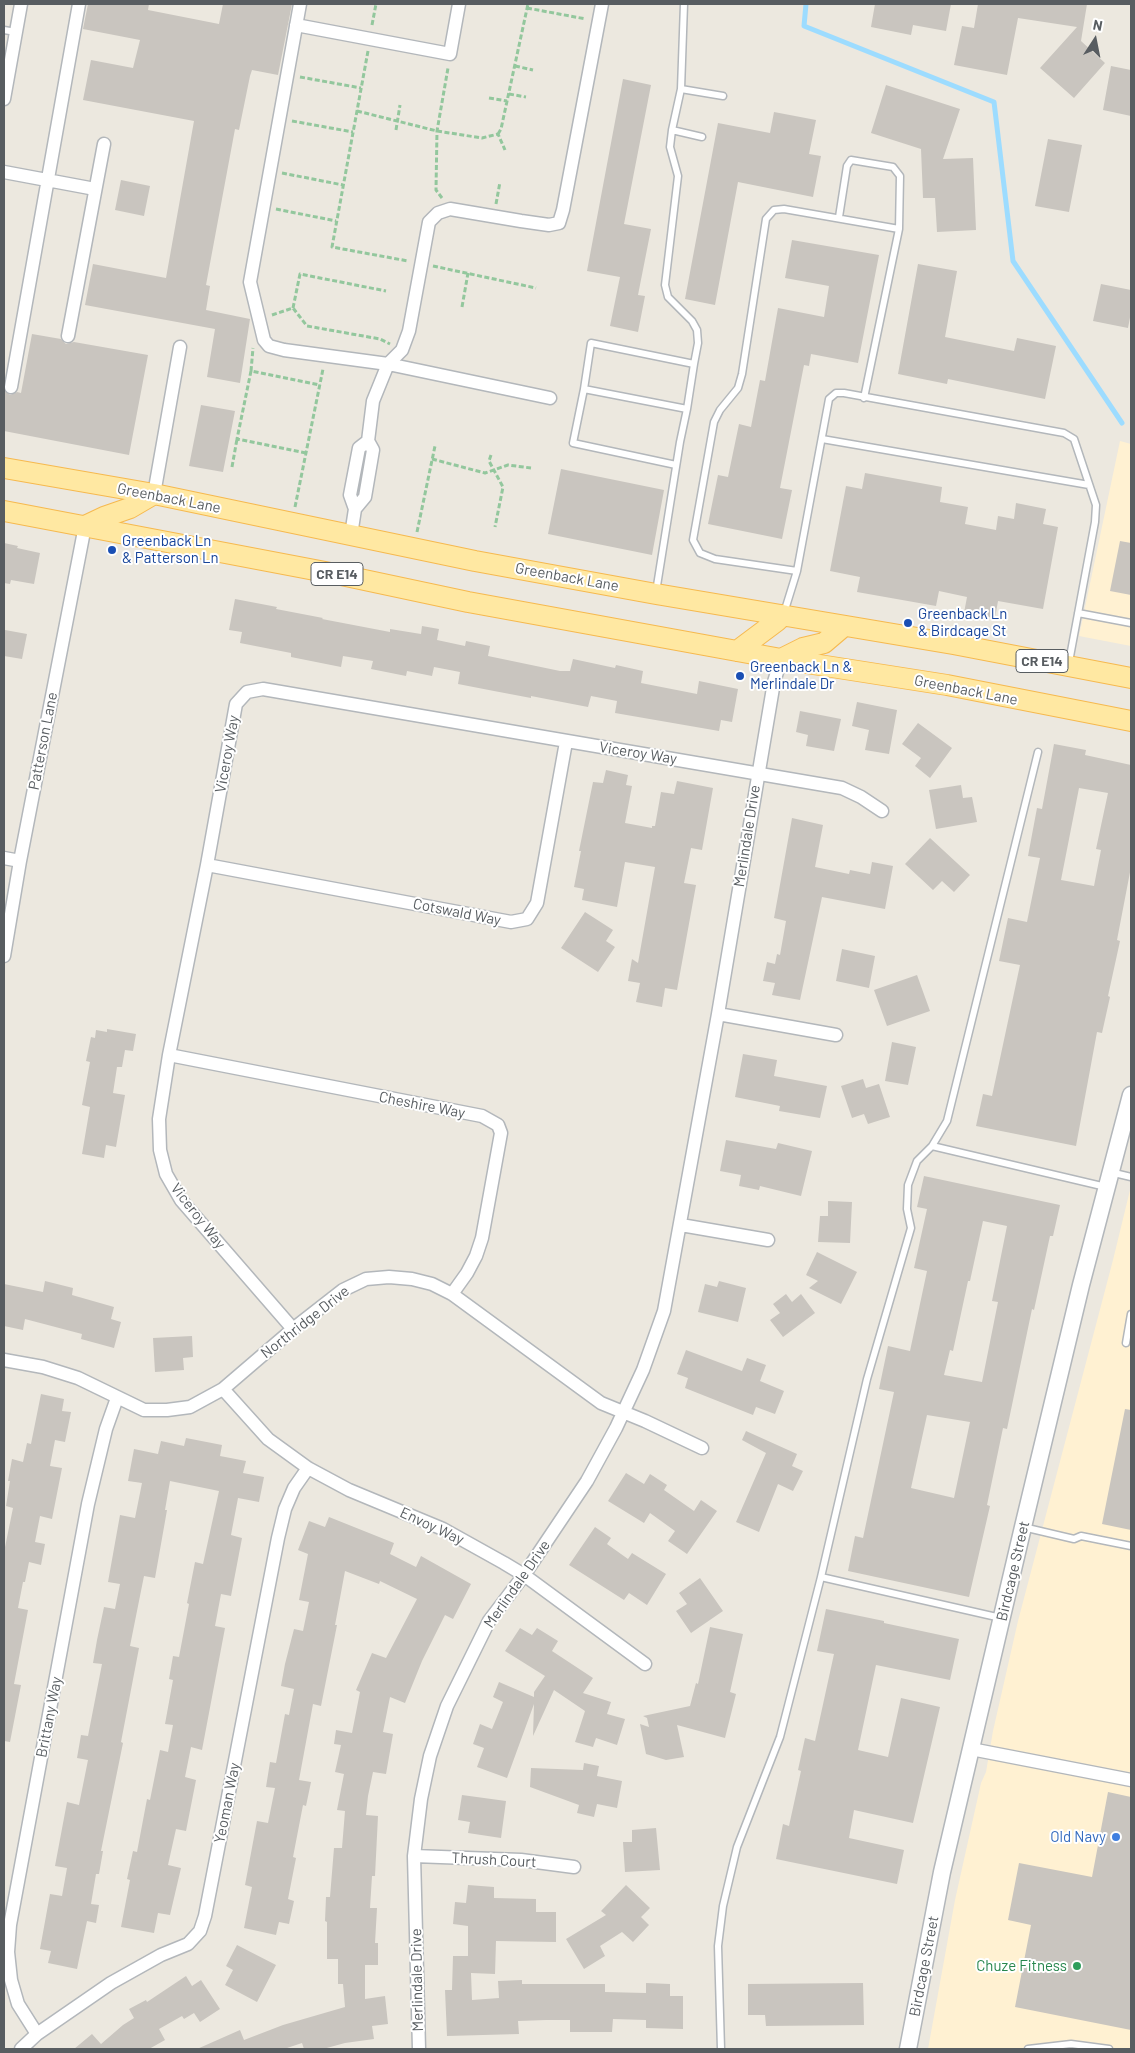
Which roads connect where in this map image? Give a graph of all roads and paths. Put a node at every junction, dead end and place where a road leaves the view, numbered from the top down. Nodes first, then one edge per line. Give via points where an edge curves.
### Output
1 (21, 4) edge
2 (80, 4) edge
3 (300, 4) edge
4 (376, 4) edge
5 (459, 4) edge
6 (528, 4) edge
7 (602, 4) edge
8 (684, 4) edge
9 (527, 8) junction
10 (599, 21) junction
11 (296, 25) junction
12 (10, 31) edge
13 (370, 39) junction
14 (450, 54) junction
15 (515, 66) junction
16 (533, 70) dead end
17 (287, 74) junction
18 (361, 88) junction
19 (682, 89) junction
20 (509, 94) junction
21 (723, 96) dead end
22 (526, 97) dead end
23 (4, 98) edge
24 (488, 98) dead end
25 (507, 101) junction
26 (400, 105) dead end
27 (357, 111) junction
28 (279, 118) junction
29 (398, 121) junction
30 (396, 130) dead end
31 (672, 130) junction
32 (437, 131) junction
33 (353, 132) junction
34 (498, 134) junction
35 (702, 137) dead end
36 (104, 144) dead end
37 (505, 150) dead end
38 (270, 170) junction
39 (4, 172) edge
40 (48, 180) junction
41 (500, 182) dead end
42 (343, 185) junction
43 (95, 189) junction
44 (264, 206) junction
45 (450, 209) junction
46 (494, 216) junction
47 (838, 218) junction
48 (336, 221) junction
49 (899, 229) junction
50 (422, 263) junction
51 (468, 273) junction
52 (536, 288) dead end
53 (386, 291) dead end
54 (462, 307) dead end
55 (293, 308) junction
56 (260, 319) junction
57 (68, 336) dead end
58 (264, 340) junction
59 (180, 347) dead end
60 (402, 350) junction
61 (326, 356) junction
62 (388, 364) junction
63 (694, 364) junction
64 (251, 372) junction
65 (320, 385) junction
66 (11, 387) dead end
67 (584, 388) junction
68 (550, 398) dead end
69 (864, 398) junction
70 (687, 409) junction
71 (237, 439) junction
72 (822, 439) junction
73 (435, 446) dead end
74 (306, 453) junction
75 (491, 455) dead end
76 (432, 459) junction
77 (676, 465) junction
78 (232, 467) dead end
79 (4, 468) edge
80 (531, 468) dead end
81 (494, 470) junction
82 (1089, 485) junction
83 (154, 494) junction
84 (295, 508) dead end
85 (4, 511) edge
86 (85, 526) junction
87 (495, 527) dead end
88 (351, 535) junction
89 (416, 537) dead end
90 (797, 571) junction
91 (656, 594) junction
92 (1078, 613) junction
93 (783, 615) junction
94 (1131, 623) edge
95 (844, 626) junction
96 (737, 651) junction
97 (781, 659) junction
98 (1068, 666) junction
99 (1131, 678) edge
100 (1131, 721) edge
101 (566, 742) junction
102 (1038, 752) dead end
103 (758, 772) junction
104 (882, 811) dead end
105 (4, 858) edge
106 (20, 861) junction
107 (207, 865) junction
108 (4, 956) edge
109 (718, 1014) junction
110 (836, 1035) dead end
111 (169, 1055) junction
112 (1131, 1095) edge
113 (932, 1146) junction
114 (1131, 1177) edge
115 (1108, 1180) junction
116 (681, 1225) junction
117 (768, 1240) dead end
118 (452, 1294) junction
119 (1131, 1314) edge
120 (292, 1329) junction
121 (1126, 1343) dead end
122 (4, 1360) edge
123 (223, 1389) junction
124 (117, 1398) junction
125 (623, 1412) junction
126 (702, 1448) dead end
127 (308, 1468) junction
128 (1023, 1527) junction
129 (1131, 1546) edge
130 (524, 1575) junction
131 (821, 1577) junction
132 (1002, 1618) junction
133 (645, 1664) dead end
134 (971, 1750) junction
135 (1131, 1780) edge
136 (414, 1856) junction
137 (574, 1867) dead end
138 (37, 2034) junction
139 (21, 2049) edge
140 (419, 2049) edge
141 (721, 2049) edge
142 (908, 2049) edge
143 (1028, 2049) edge
144 (1109, 2049) edge

1 - 12 street
2 - 40 street
3 - 11 street
4 - 13 path
5 - 14 street
6 - 9 path
7 - 10 street
8 - 19 lane
9 - 10 path
9 - 15 path
10 - 46 street via 559,222 549,225
11 - 13 street
11 - 17 street
12 - 23 street
13 - 14 street
13 - 18 path
14 - 32 path
15 - 16 path
15 - 20 path
17 - 18 path
17 - 28 street
18 - 27 path
19 - 21 lane
19 - 31 lane
20 - 22 path
20 - 25 path
24 - 25 path
25 - 34 path
26 - 29 path
27 - 29 path
27 - 33 path
28 - 33 path
28 - 38 street
29 - 30 path
29 - 32 path
31 - 35 lane
31 - 63 lane via 670,147 678,176 665,285 668,297 697,330
32 - 34 path via 482,138
32 - 45 path via 436,190
33 - 42 path
34 - 37 path
36 - 43 street
38 - 42 path
38 - 44 street
39 - 40 street
40 - 43 street
40 - 66 street
41 - 46 path
42 - 48 path
43 - 57 street
44 - 48 path
44 - 56 street via 250,282
45 - 46 street
45 - 50 street via 438,213 429,222
47 - 49 lane
47 - 49 lane via 846,166 851,160 892,167 900,176
47 - 90 lane via 784,209 774,210 766,219 742,374 738,388 714,422 692,540 700,553 715,559
48 - 50 path via 332,247
49 - 69 lane
50 - 51 path
50 - 60 street via 409,331
51 - 52 path
51 - 54 path
53 - 55 path via 300,274
55 - 56 path
55 - 60 path via 307,326 380,339
56 - 58 street
58 - 61 street via 269,346
58 - 64 path via 253,348
59 - 83 street
60 - 62 street
61 - 62 street
61 - 65 path
62 - 68 street
62 - 88 street via 373,401 368,441 359,448 350,495 355,509
63 - 67 lane via 591,344
63 - 70 lane
64 - 65 path
64 - 71 path
65 - 74 path
67 - 70 lane
67 - 77 lane via 573,442
69 - 72 lane via 836,393 829,399
69 - 82 lane via 1064,433 1074,439
70 - 77 lane
71 - 74 path
71 - 78 path
72 - 82 lane
72 - 90 lane
73 - 76 path
74 - 84 path
75 - 81 path via 489,461
76 - 81 path via 484,474
76 - 89 path
77 - 91 lane
79 - 83 main road, Greenback Lane / CR E14
80 - 81 path via 508,465
81 - 87 path via 503,488
82 - 92 lane via 1096,506 1095,522
83 - 86 main road via 130,508
83 - 88 main road, Greenback Lane / CR E14
85 - 86 main road, Greenback Lane / CR E14
86 - 96 main road, Greenback Lane / CR E14 via 468,602
86 - 106 street, Patterson Lane
88 - 91 main road, Greenback Lane / CR E14
90 - 93 lane
91 - 93 main road, Greenback Lane / CR E14
92 - 94 lane
92 - 98 lane
93 - 95 main road, Greenback Lane / CR E14
93 - 96 main road
95 - 97 main road via 824,643 803,648
95 - 98 main road, Greenback Lane / CR E14
96 - 97 main road, Greenback Lane / CR E14
97 - 100 main road, Greenback Lane / CR E14
97 - 103 street, Merlindale Drive
98 - 99 main road, Greenback Lane / CR E14
101 - 103 street, Viceroy Way
101 - 107 street, Viceroy Way via 263,689 247,692 236,704
101 - 107 street, Cotswald Way via 537,903 527,919 511,922
102 - 113 lane via 947,1121
103 - 104 street, Viceroy Way via 842,788
103 - 109 street, Merlindale Drive
105 - 106 street
106 - 108 street, Patterson Lane
107 - 111 street, Viceroy Way
109 - 110 street
109 - 116 street, Merlindale Drive
111 - 118 street, Cheshire Way via 482,1116 498,1125 501,1133 482,1238 467,1273
111 - 120 street, Viceroy Way via 159,1119 160,1150 166,1174 181,1200
112 - 115 street, Birdcage Street
113 - 115 lane
113 - 131 lane via 917,1161 908,1185 911,1228 867,1379
114 - 115 lane
115 - 128 street, Birdcage Street
116 - 117 street
116 - 125 street, Merlindale Drive via 664,1311 643,1370
118 - 120 street, Northridge Drive via 412,1279 366,1279 343,1290
118 - 125 street, Northridge Drive via 601,1403
119 - 121 lane
120 - 123 street, Northridge Drive
122 - 124 street, Northridge Drive via 78,1378
123 - 124 street, Northridge Drive via 190,1407 167,1410 144,1410
123 - 127 street, Envoy Way via 268,1439
124 - 138 street, Brittany Way via 88,1504 10,1925 11,1980 18,2004
125 - 126 street, Northridge Drive
125 - 130 street, Merlindale Drive via 587,1481
127 - 130 street, Envoy Way via 349,1490 442,1529
127 - 138 street, Yeoman Way via 285,1509 278,1538 200,1931 188,1944 111,1983
128 - 129 lane via 1074,1539 1081,1536
128 - 132 street, Birdcage Street
130 - 133 street, Envoy Way
130 - 136 street, Merlindale Drive via 489,1621 447,1706 422,1791
131 - 132 lane
131 - 141 lane via 780,1737 737,1847 723,1906 718,1946
132 - 134 street, Birdcage Street
134 - 135 street
134 - 142 street, Birdcage Street via 936,1899
136 - 137 street, Thrush Court via 521,1860
136 - 140 street, Merlindale Drive
138 - 139 street, Yeoman Way
143 - 144 lane via 1071,2044

